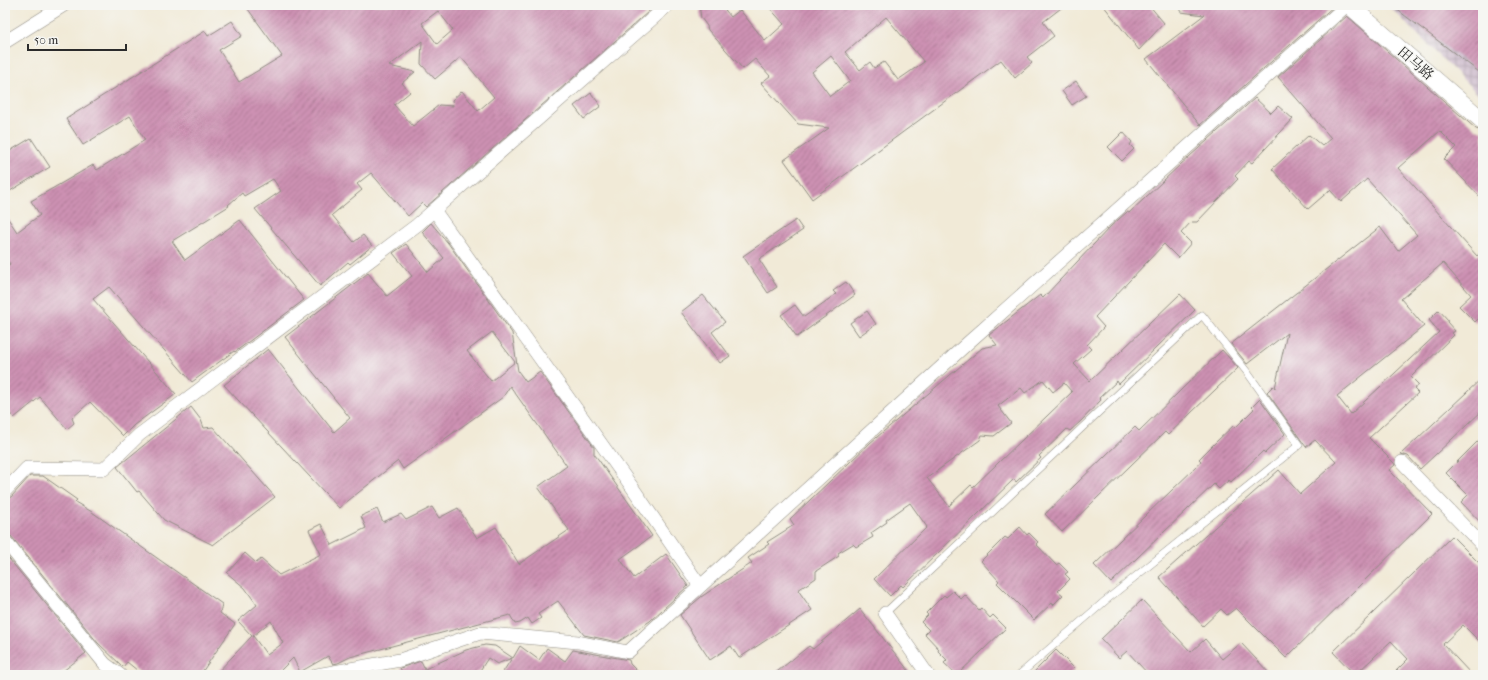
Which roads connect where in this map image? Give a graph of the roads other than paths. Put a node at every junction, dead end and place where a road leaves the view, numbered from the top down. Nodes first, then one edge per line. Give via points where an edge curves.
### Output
1 (64, 5) edge
2 (668, 5) edge
3 (1348, 5) edge
4 (5, 42) edge
5 (1483, 121) edge
6 (434, 210) junction
7 (1402, 462) dead end
8 (5, 491) edge
9 (5, 541) edge
10 (1483, 546) edge
11 (700, 586) junction
12 (885, 614) joint
13 (120, 675) edge
14 (317, 675) edge
15 (928, 675) edge
16 (1019, 675) edge

1 - 4 street
2 - 6 street
3 - 5 street, 田马路
3 - 11 street via 970,341
6 - 8 street via 417,226 139,435 104,469 27,468
6 - 11 street
7 - 10 street
9 - 13 street via 105,664
11 - 14 street via 628,652 578,642 480,633 400,660
12 - 15 street
12 - 16 lane via 1202,315 1247,372 1298,445 1105,601

